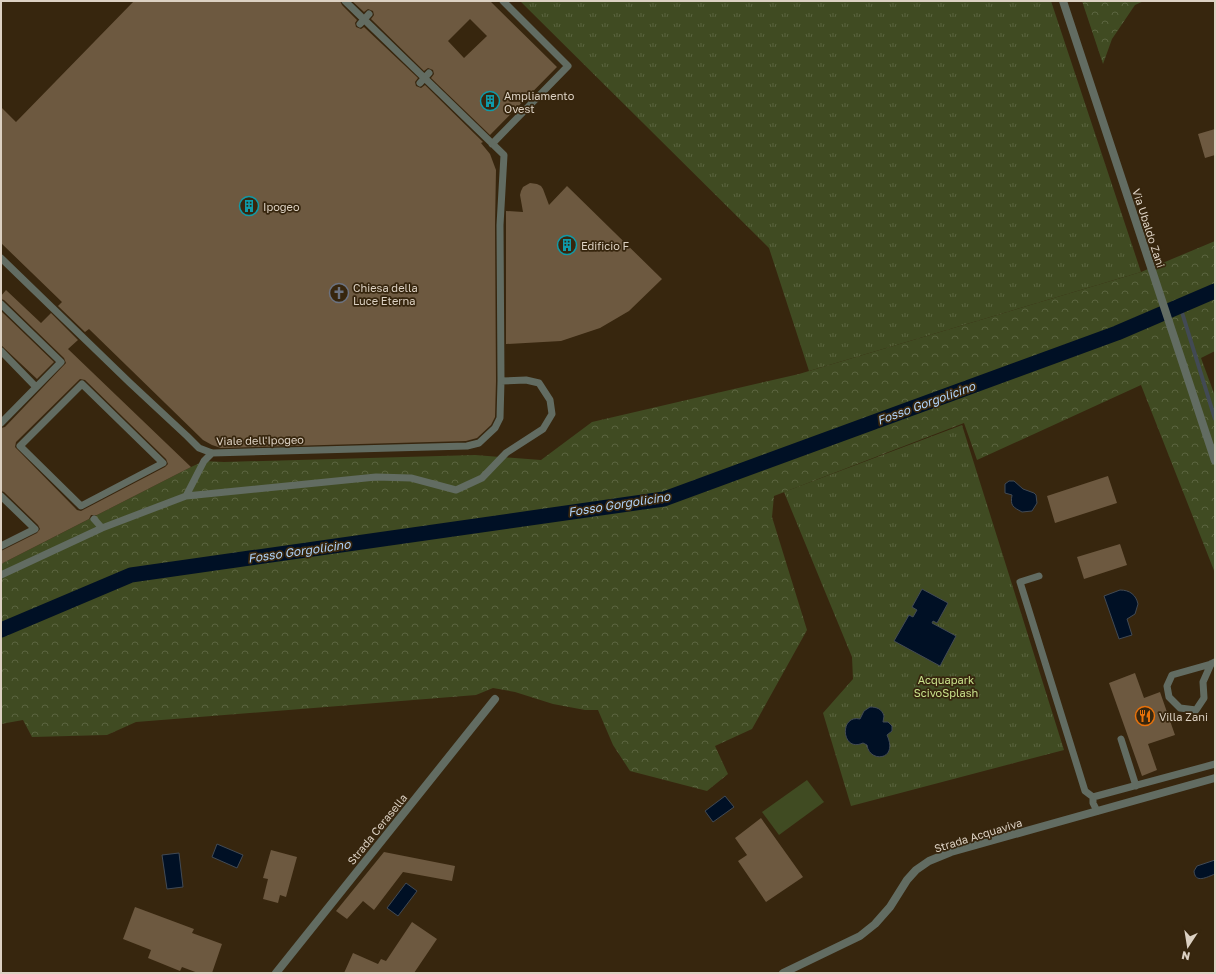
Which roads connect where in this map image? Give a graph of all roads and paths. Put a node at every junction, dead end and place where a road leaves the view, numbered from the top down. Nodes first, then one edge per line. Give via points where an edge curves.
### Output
1 (345, 1) edge
2 (503, 1) edge
3 (1063, 1) edge
4 (492, 144) junction
5 (1, 258) edge
6 (1, 304) edge
7 (1, 351) edge
8 (501, 381) junction
9 (36, 387) junction
10 (1, 423) edge
11 (20, 446) joint
12 (212, 453) junction
13 (1215, 461) edge
14 (1, 496) edge
15 (186, 496) junction
16 (94, 519) dead end
17 (102, 528) junction
18 (1, 546) edge
19 (1, 575) edge
20 (1039, 576) dead end
21 (1213, 663) edge
22 (495, 699) dead end
23 (1121, 739) dead end
24 (1215, 764) edge
25 (1215, 778) edge
26 (1136, 786) junction
27 (1092, 797) junction
28 (1097, 812) junction
29 (276, 973) edge
30 (783, 973) edge

1 - 4 lane
2 - 4 lane via 568,66
3 - 13 street, Via Ubaldo Zani
4 - 8 lane, Viale dell'Ipogeo via 504,155 500,225
5 - 12 lane, Viale dell'Ipogeo via 199,448
6 - 9 lane via 61,362
7 - 9 lane
8 - 12 lane, Viale dell'Ipogeo via 500,418 495,428 479,443 467,446
8 - 15 lane via 526,380 539,383 550,400 552,414 543,429 506,454 482,478 456,490 411,478 376,477
9 - 10 lane
11 - 11 lane via 82,384 163,463 81,506
12 - 15 lane via 204,461
14 - 18 lane via 35,529
15 - 17 lane
16 - 17 lane
17 - 19 lane
20 - 27 lane via 1020,582 1085,791
21 - 21 lane via 1172,675 1167,686 1169,697 1180,708 1196,710 1204,698 1203,682
22 - 29 street, Strada Cerasella
23 - 26 lane
24 - 26 lane
25 - 28 street, Strada Acquaviva
26 - 27 lane
27 - 28 lane
28 - 30 street, Strada Acquaviva via 952,852 929,861 911,875 890,907 868,930 847,943

